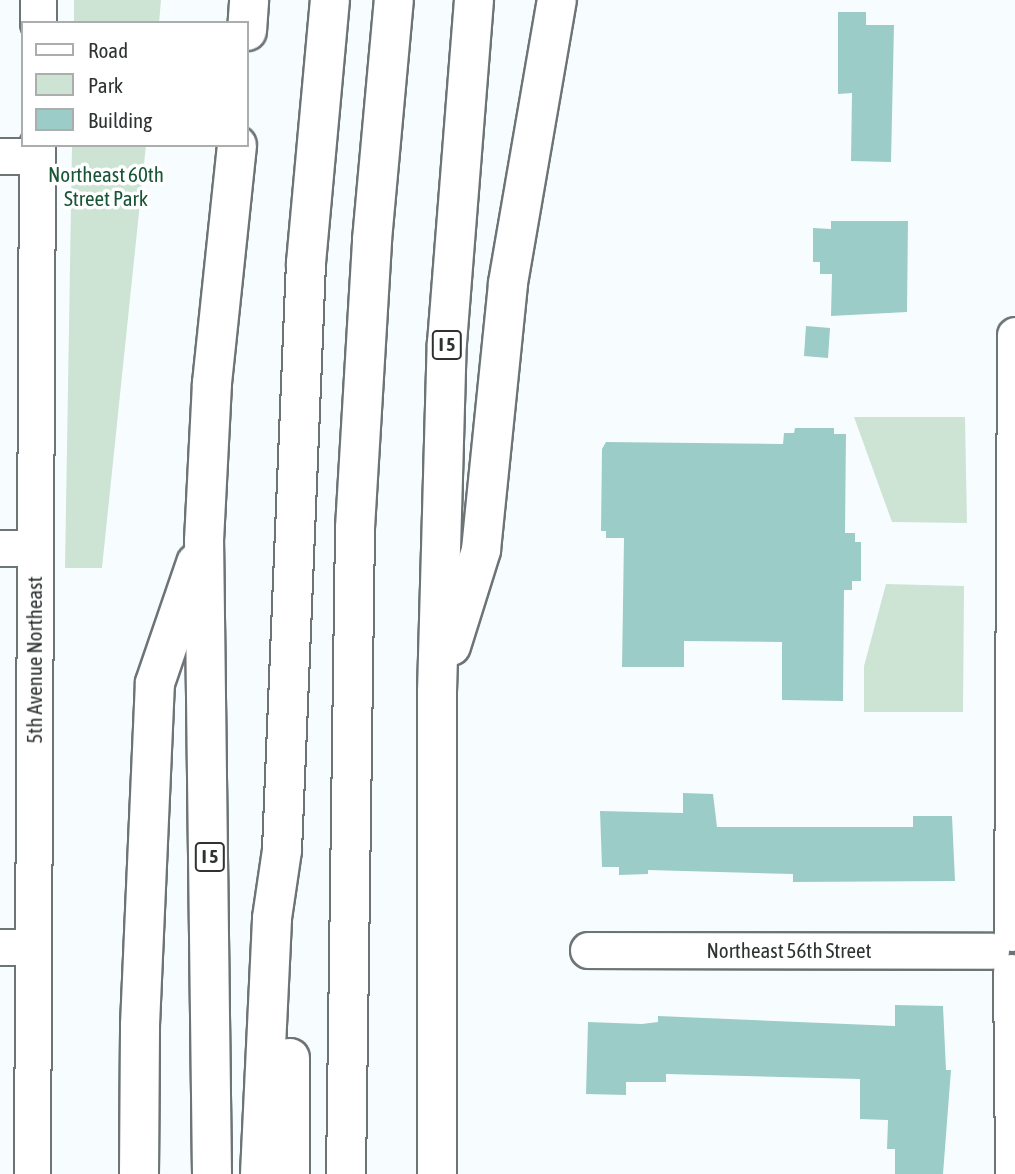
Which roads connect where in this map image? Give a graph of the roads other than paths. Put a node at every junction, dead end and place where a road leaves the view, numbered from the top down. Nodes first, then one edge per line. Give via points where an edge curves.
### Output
1 (38, 0) edge
2 (250, 0) edge
3 (330, 0) edge
4 (394, 0) edge
5 (474, 0) edge
6 (557, 0) edge
7 (38, 21) edge
8 (248, 21) edge
9 (237, 147) edge
10 (37, 151) edge
11 (0, 156) edge
12 (1015, 335) edge
13 (204, 541) junction
14 (17, 548) edge
15 (1013, 556) edge
16 (437, 692) junction
17 (282, 850) junction
18 (16, 947) edge
19 (588, 950) dead end
20 (1009, 952) edge
21 (32, 1174) edge
22 (139, 1174) edge
23 (212, 1174) edge
24 (260, 1174) edge
25 (290, 1174) edge
26 (346, 1174) edge
27 (437, 1174) edge
28 (1013, 1174) edge

1 - 7 street
2 - 8 highway
3 - 17 highway via 299,378
4 - 26 highway via 372,240 356,515
5 - 16 highway, I 5 via 447,343
6 - 16 highway via 508,283 481,550
9 - 13 highway, I 5 via 212,383
10 - 11 street
10 - 14 street, 5th Avenue Northeast
12 - 15 street
13 - 22 highway via 155,683 140,1025
13 - 23 highway, I 5
14 - 18 street, 5th Avenue Northeast
15 - 20 street
16 - 27 highway, I 5
17 - 24 highway via 272,918
17 - 25 highway via 291,924
18 - 21 street, 5th Avenue Northeast
19 - 20 street, Northeast 56th Street
20 - 28 street

